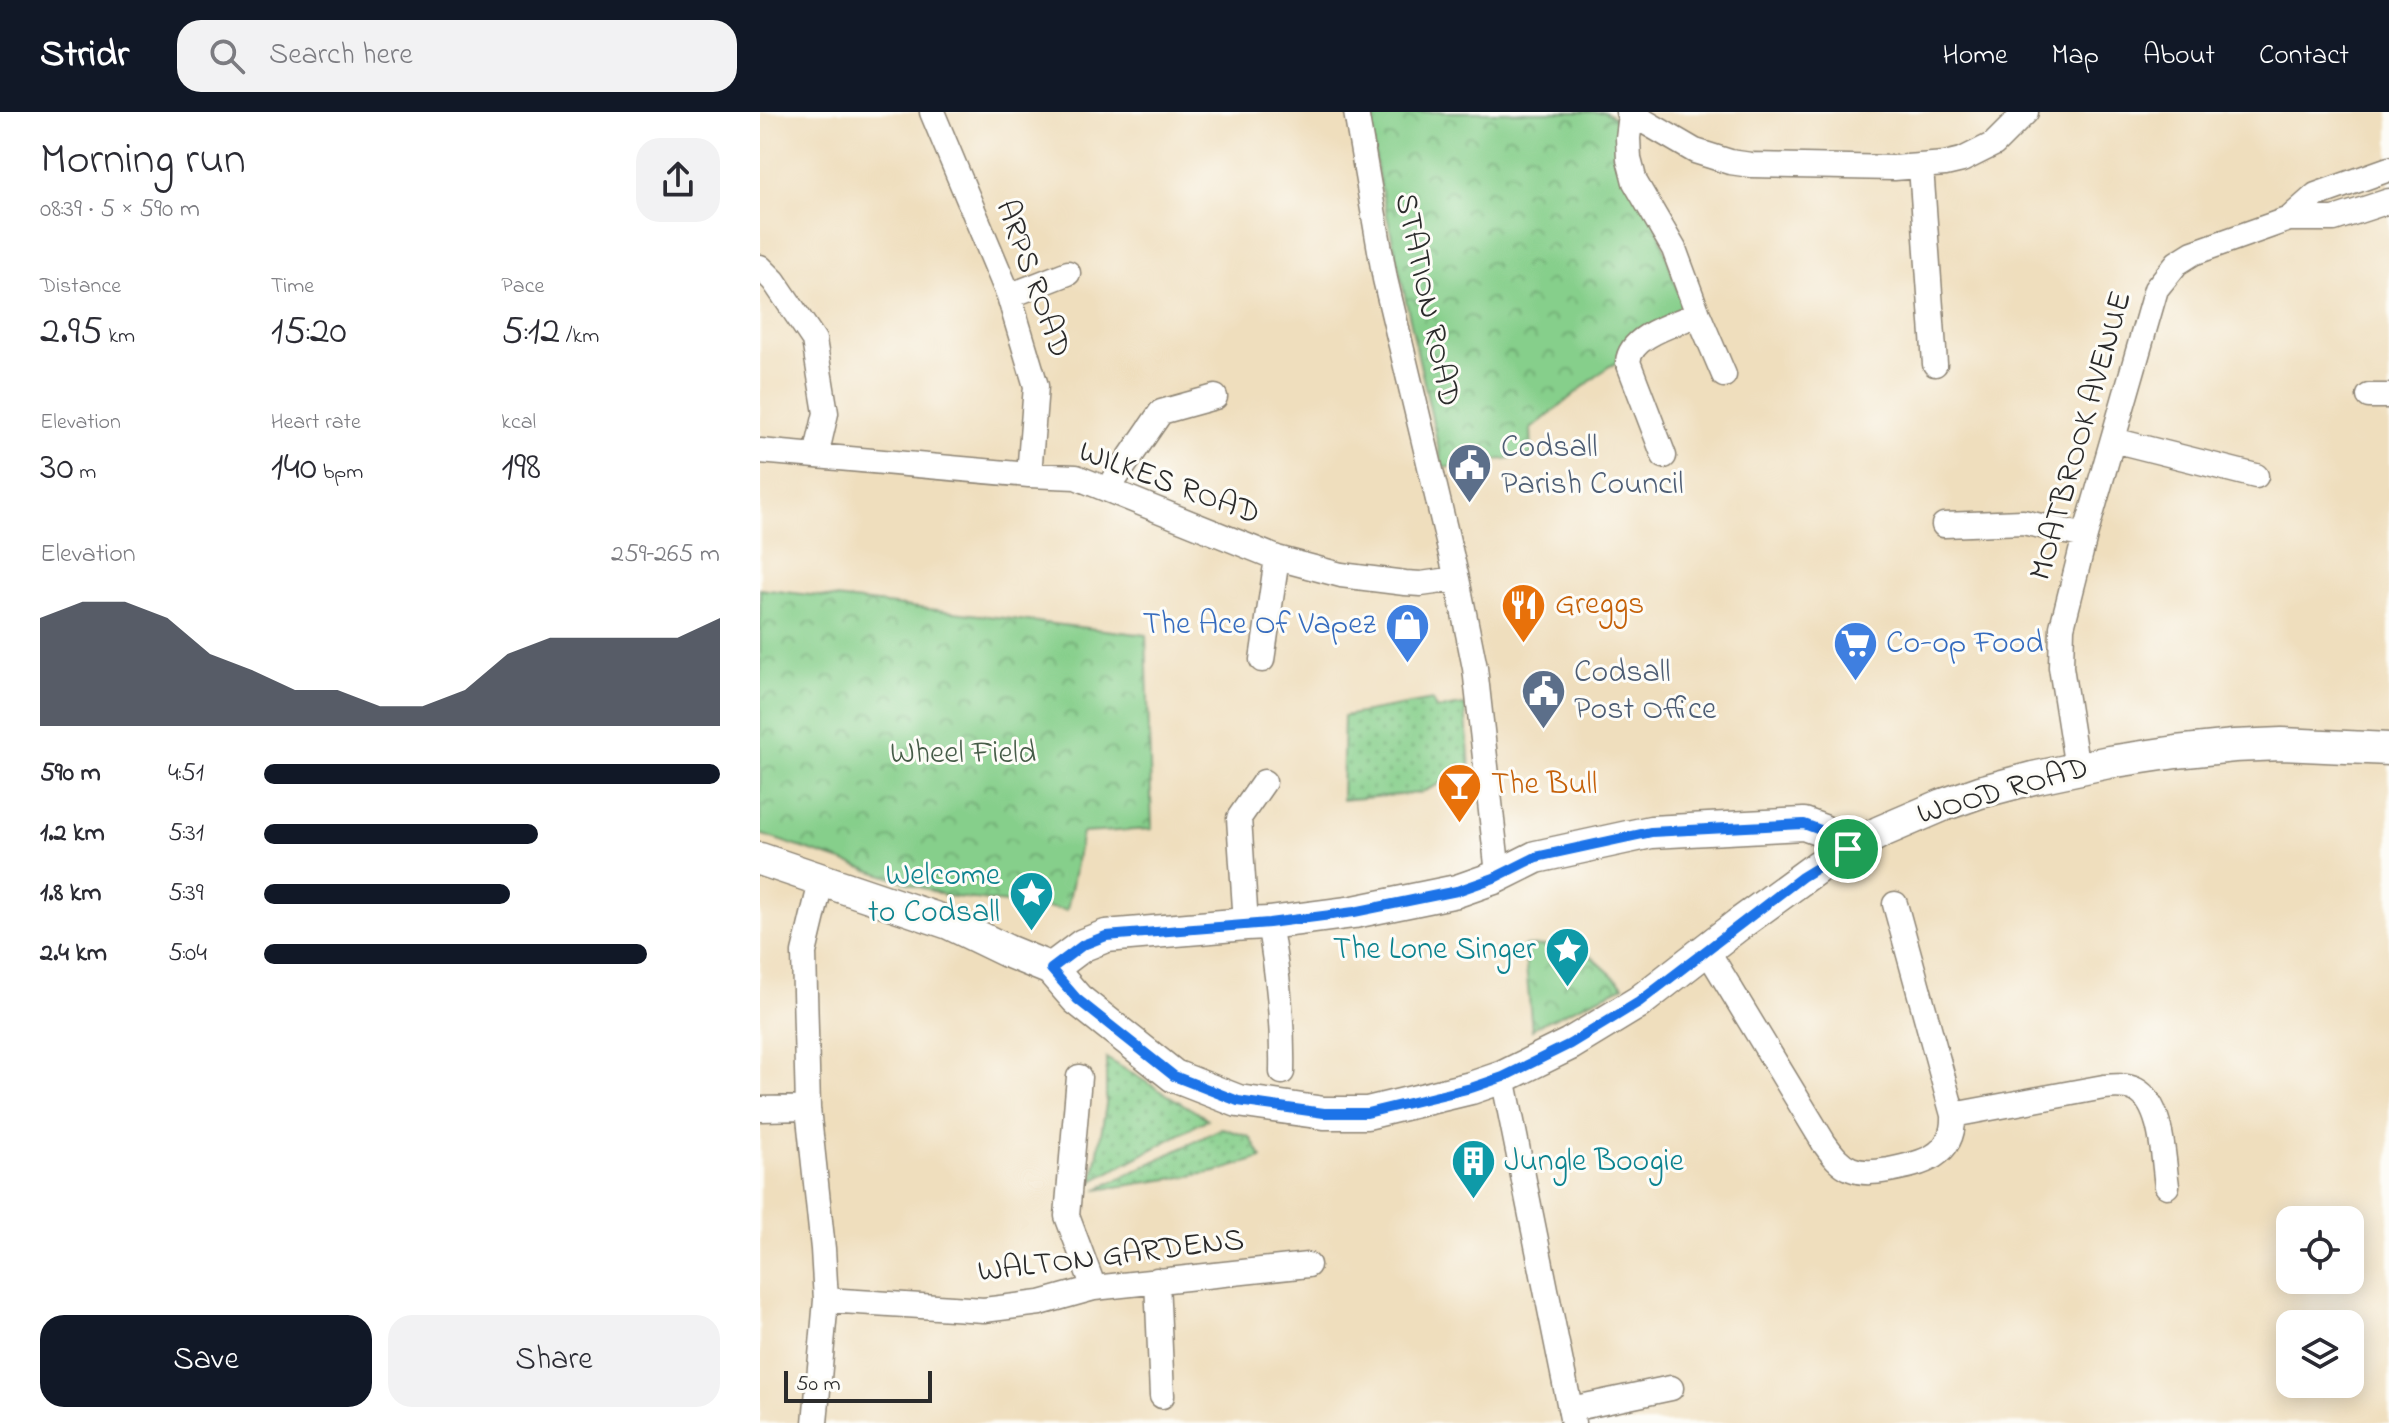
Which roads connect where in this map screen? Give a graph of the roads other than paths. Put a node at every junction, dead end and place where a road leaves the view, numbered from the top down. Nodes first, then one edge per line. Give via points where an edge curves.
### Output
1 (1356, 112) edge
2 (2026, 112) edge
3 (1630, 113) edge
4 (941, 115) edge
5 (1921, 167) junction
6 (2389, 169) edge
7 (2389, 201) edge
8 (2289, 219) junction
9 (760, 267) edge
10 (1068, 273) dead end
11 (1009, 296) junction
12 (1698, 314) junction
13 (1935, 364) dead end
14 (1724, 375) dead end
15 (1215, 397) dead end
16 (2113, 440) junction
17 (760, 451) edge
18 (816, 456) junction
19 (1664, 456) dead end
20 (1029, 475) junction
21 (2256, 476) dead end
22 (1108, 489) junction
23 (1944, 525) dead end
24 (2085, 536) junction
25 (1277, 558) junction
26 (1457, 579) junction
27 (1262, 660) dead end
28 (2389, 749) edge
29 (2077, 769) junction
30 (1264, 782) dead end
31 (1848, 849) junction
32 (760, 859) edge
33 (1494, 878) junction
34 (821, 882) junction
35 (1895, 904) dead end
36 (1258, 924) junction
37 (1707, 950) junction
38 (1051, 969) junction
39 (1282, 1072) dead end
40 (1079, 1077) dead end
41 (1503, 1077) junction
42 (808, 1108) junction
43 (760, 1109) edge
44 (1953, 1115) junction
45 (2167, 1186) dead end
46 (1308, 1265) dead end
47 (1157, 1280) junction
48 (1094, 1288) junction
49 (826, 1300) junction
50 (1671, 1388) dead end
51 (1162, 1396) dead end
52 (1572, 1416) edge
53 (815, 1423) edge

1 - 26 street, STATION ROAD via 1385,279
2 - 5 street via 1987,148 1962,160
3 - 5 street via 1695,151 1730,162
3 - 12 street via 1629,159 1635,182 1674,249
4 - 11 street, ARPS ROAD
5 - 13 street
6 - 8 street, MOATBROOK AVENUE via 2316,195
7 - 8 street via 2334,219
8 - 16 street, MOATBROOK AVENUE via 2193,253 2166,275 2149,308
9 - 18 street via 814,340 826,413
10 - 11 street
11 - 20 street, ARPS ROAD via 1036,386
12 - 14 street
12 - 19 street via 1640,340 1629,354
15 - 22 street via 1161,412
16 - 21 street
16 - 24 street, MOATBROOK AVENUE
17 - 18 street, WILKES ROAD
18 - 20 street, WILKES ROAD
20 - 22 street, WILKES ROAD via 1076,477
22 - 25 street, WILKES ROAD
23 - 24 street via 2023,522
24 - 29 street, MOATBROOK AVENUE via 2060,644
25 - 26 street, WILKES ROAD via 1341,575 1405,583
25 - 27 street
26 - 33 street, STATION ROAD via 1475,668 1497,865
28 - 29 street, WOOD ROAD via 2234,746
29 - 31 street, WOOD ROAD via 1955,800
30 - 36 street via 1239,818
31 - 33 street via 1804,824 1651,832 1536,857
31 - 37 street, WOOD ROAD via 1802,877
32 - 34 street
33 - 36 street via 1363,910
34 - 38 street via 949,923
34 - 42 street via 804,953
35 - 44 street
36 - 38 street via 1106,936 1083,945
36 - 39 street via 1281,995
37 - 41 street, WOOD ROAD via 1603,1026
37 - 44 street via 1824,1143 1847,1168 1877,1172 1930,1160 1949,1137
38 - 41 street, WOOD ROAD via 1077,999 1174,1076 1238,1101 1367,1113
40 - 48 street via 1067,1216
41 - 52 street
42 - 43 street
42 - 49 street
44 - 45 street via 2104,1087 2136,1090 2153,1109
46 - 47 street, WALTON GARDENS
47 - 48 street, WALTON GARDENS
47 - 51 street
48 - 49 street, WALTON GARDENS via 1040,1303 984,1310
49 - 53 street
50 - 52 street

